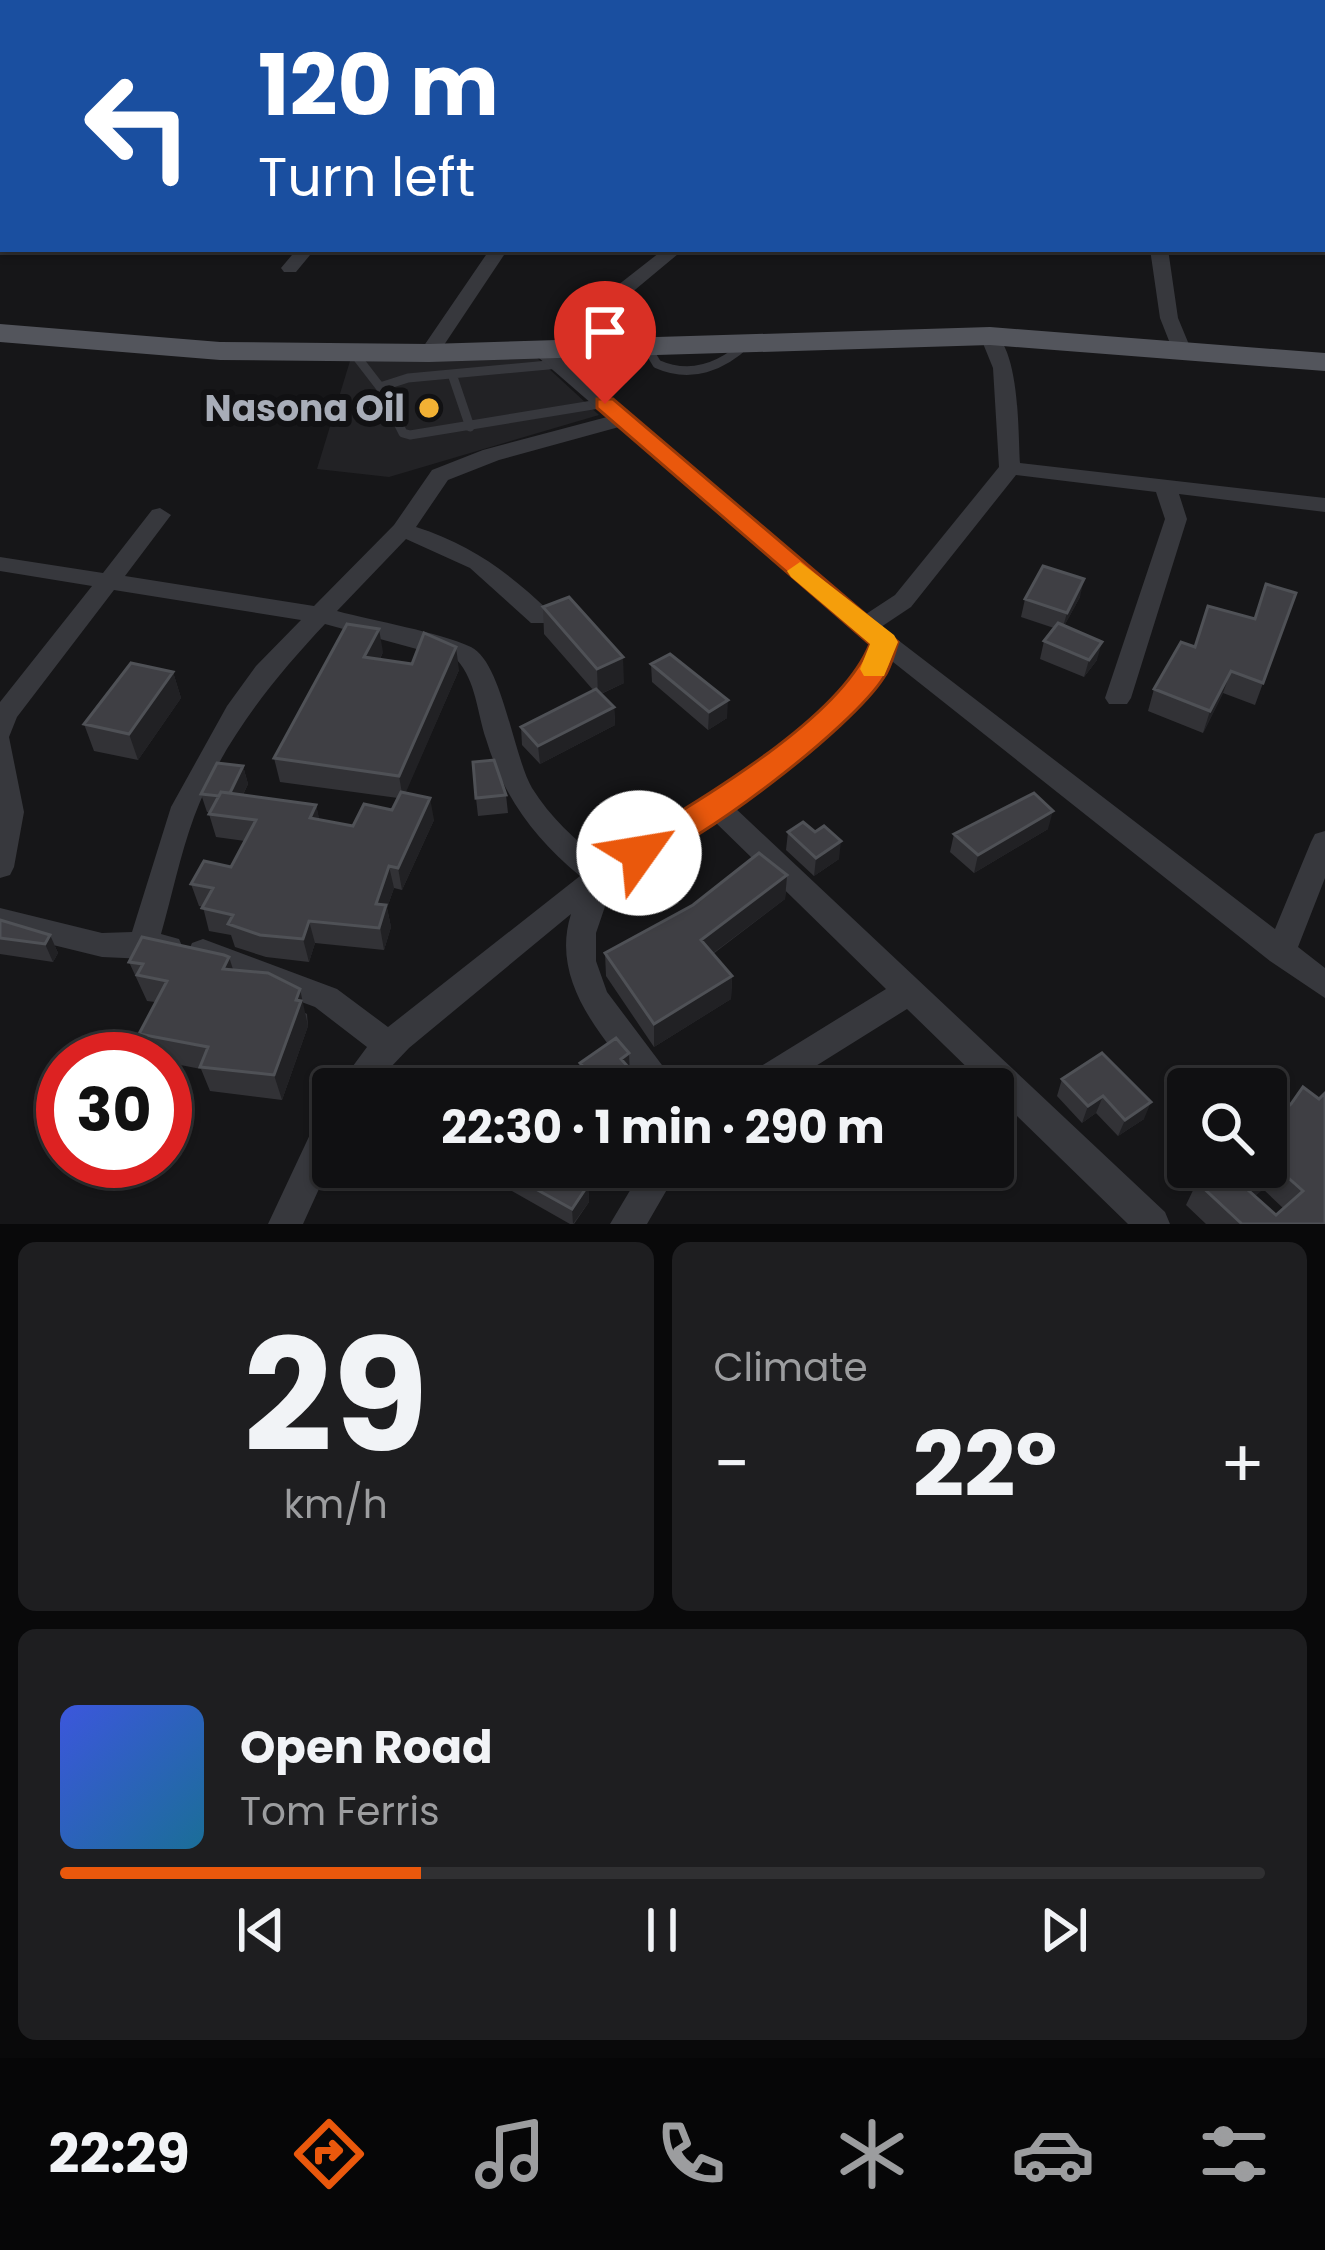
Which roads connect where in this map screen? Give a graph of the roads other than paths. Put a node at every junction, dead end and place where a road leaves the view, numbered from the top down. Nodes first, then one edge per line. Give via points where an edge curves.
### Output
1 (303, 252) edge
2 (497, 252) edge
3 (671, 252) edge
4 (1160, 252) edge
5 (290, 268) dead end
6 (0, 333) edge
7 (990, 336) junction
8 (1180, 347) junction
9 (353, 352) junction
10 (429, 353) junction
11 (557, 353) junction
12 (1325, 362) edge
13 (452, 374) junction
14 (380, 387) junction
15 (614, 411) junction
16 (470, 427) junction
17 (1010, 468) junction
18 (1164, 484) junction
19 (1325, 505) edge
20 (160, 514) dead end
21 (402, 530) junction
22 (0, 564) edge
23 (110, 578) junction
24 (326, 616) junction
25 (540, 617) edge
26 (875, 634) junction
27 (1118, 698) dead end
28 (0, 729) edge
29 (0, 744) edge
30 (714, 805) junction
31 (1325, 842) edge
32 (0, 867) edge
33 (601, 877) junction
34 (0, 920) edge
35 (142, 944) junction
36 (1281, 952) junction
37 (1325, 985) edge
38 (910, 991) junction
39 (391, 1047) junction
40 (372, 1068) edge
41 (648, 1068) edge
42 (786, 1068) edge
43 (312, 1166) edge
44 (650, 1188) edge
45 (285, 1224) edge
46 (627, 1224) edge
47 (1154, 1224) edge

1 - 5 street
2 - 10 street
3 - 11 street
4 - 8 street
6 - 9 main road via 220,351
7 - 8 main road
7 - 11 main road
7 - 17 street via 1003,368
8 - 12 main road
9 - 10 main road
9 - 14 lane
10 - 11 main road
11 - 13 lane
11 - 15 street
13 - 14 lane
13 - 16 lane
14 - 16 lane via 403,433
15 - 16 lane
15 - 21 street via 440,475
15 - 26 street
17 - 18 street
17 - 26 street
18 - 19 street
18 - 27 street via 1176,519
20 - 23 street
21 - 24 street
21 - 25 street via 486,563
22 - 23 street
23 - 24 street
23 - 28 street
24 - 33 street via 466,654 480,670 524,806 555,843
24 - 35 street via 265,672 236,713 181,814
26 - 30 street via 873,672 835,716
26 - 36 street
29 - 32 street via 10,812
30 - 33 street
30 - 38 street
31 - 36 street
33 - 39 street
33 - 41 street via 580,935 580,965 597,1002
34 - 35 street via 102,944
35 - 39 street via 265,971 326,998
36 - 37 street
38 - 42 street
38 - 47 street
39 - 40 street
43 - 45 street
44 - 46 street

